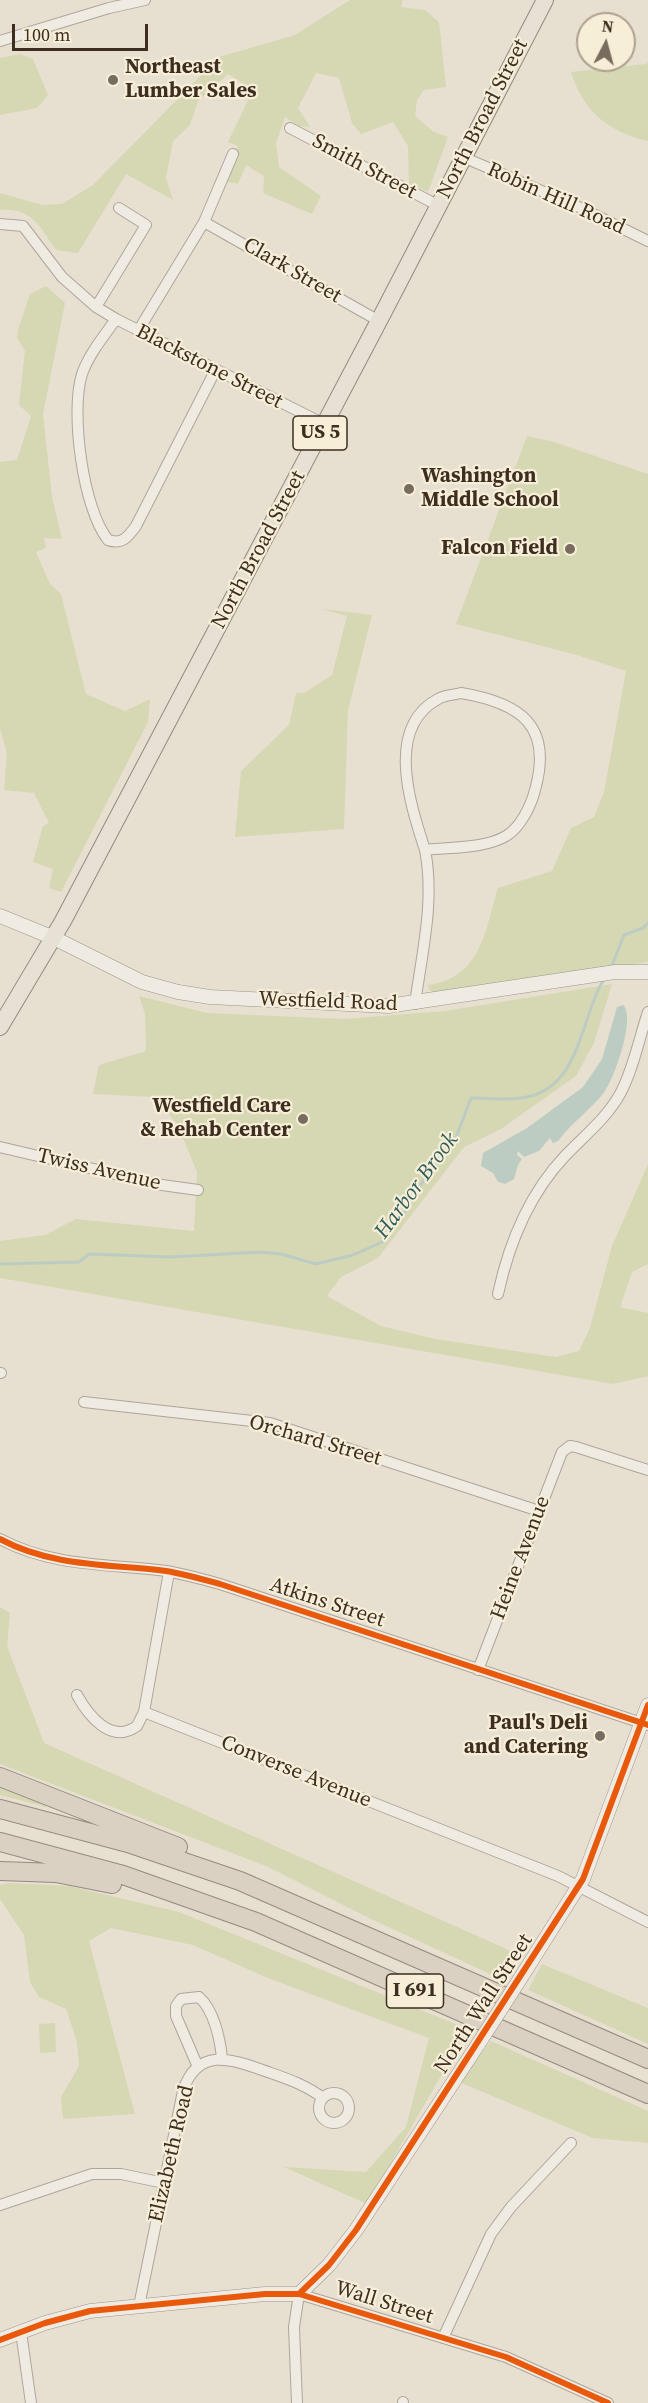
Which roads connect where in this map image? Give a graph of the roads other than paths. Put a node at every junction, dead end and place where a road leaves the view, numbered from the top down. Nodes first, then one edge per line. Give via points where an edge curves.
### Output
1 (145, 0) edge
2 (545, 0) edge
3 (0, 41) edge
4 (290, 128) dead end
5 (233, 154) dead end
6 (463, 157) junction
7 (439, 206) junction
8 (119, 208) dead end
9 (204, 222) junction
10 (0, 224) edge
11 (648, 241) edge
12 (96, 307) junction
13 (116, 319) junction
14 (380, 321) junction
15 (138, 331) junction
16 (215, 371) junction
17 (324, 424) junction
18 (425, 850) junction
19 (0, 916) edge
20 (54, 938) junction
21 (648, 972) edge
22 (415, 1004) junction
23 (648, 1012) edge
24 (0, 1027) edge
25 (0, 1147) edge
26 (198, 1190) dead end
27 (498, 1294) dead end
28 (84, 1402) dead end
29 (648, 1470) edge
30 (539, 1511) junction
31 (0, 1539) edge
32 (169, 1572) junction
33 (478, 1670) junction
34 (77, 1695) dead end
35 (648, 1705) edge
36 (144, 1712) junction
37 (644, 1724) edge
38 (0, 1778) edge
39 (0, 1809) edge
40 (0, 1842) edge
41 (0, 1871) edge
42 (225, 1875) junction
43 (579, 1885) junction
44 (179, 1893) junction
45 (648, 1922) edge
46 (222, 2058) junction
47 (648, 2059) edge
48 (198, 2067) junction
49 (648, 2094) edge
50 (323, 2098) dead end
51 (571, 2143) dead end
52 (164, 2183) junction
53 (0, 2205) edge
54 (299, 2295) junction
55 (139, 2306) junction
56 (21, 2332) junction
57 (443, 2338) junction
58 (0, 2340) edge
59 (31, 2403) edge
60 (297, 2403) edge
61 (608, 2403) edge

1 - 3 street
2 - 6 main road, North Broad Street / US 5
4 - 7 street, Smith Street
5 - 9 street
6 - 7 main road, North Broad Street / US 5
6 - 11 street, Robin Hill Road
7 - 14 main road, North Broad Street / US 5
8 - 12 street via 146,225
9 - 14 street, Clark Street
9 - 15 street
10 - 12 street, Blackstone Street via 23,226 62,277
12 - 13 street, Blackstone Street
13 - 15 street, Blackstone Street
13 - 16 street via 83,371 78,399 82,466 93,507 108,540 128,538 136,526
14 - 17 main road, North Broad Street / US 5
15 - 16 street, Blackstone Street
16 - 17 street, Blackstone Street
17 - 20 main road, North Broad Street / US 5
18 - 18 street via 409,800 406,770 408,739 421,712 439,698 461,693 510,708 527,721 538,737 541,758 532,801 521,820 507,836 490,843
18 - 22 street via 429,903
19 - 20 street, Westfield Road
20 - 22 street, Westfield Road via 142,982 170,991 369,1006
20 - 24 main road, US 5
21 - 22 street, Westfield Road via 595,975
23 - 27 street via 620,1094 552,1171 532,1200 510,1250
25 - 26 street, Twiss Avenue
28 - 30 street, Orchard Street via 270,1424
29 - 30 street, Heine Avenue via 576,1447 565,1448
30 - 33 street, Heine Avenue
31 - 32 street, Atkins Street via 54,1560
32 - 33 street, Atkins Street via 220,1584
32 - 36 street
33 - 37 street, Atkins Street
34 - 36 street via 89,1716 107,1729 130,1731
35 - 37 street, North Wall Street
36 - 43 street, Converse Avenue
37 - 43 street, North Wall Street
38 - 42 highway via 191,1851
39 - 42 highway, I 691 via 110,1837
40 - 44 highway, I 691
41 - 44 highway via 56,1873 148,1893
42 - 47 highway, I 691
43 - 45 street, Converse Avenue
43 - 54 street, North Wall Street, bridge via 349,2240
44 - 49 highway, I 691 via 286,1934
46 - 48 street, Elizabeth Road
46 - 48 street via 205,2002 199,1997 181,1999 176,2016
46 - 50 street via 303,2085
48 - 52 street, Elizabeth Road via 183,2091
51 - 57 street via 491,2234
52 - 53 street via 121,2174 92,2174
52 - 55 street, Elizabeth Road
54 - 55 street, Wall Street via 265,2294
54 - 57 street, Wall Street
54 - 60 street via 294,2326
55 - 56 street, Wall Street via 67,2316
56 - 58 street, Wall Street
56 - 59 street
57 - 61 street, Wall Street via 506,2356

